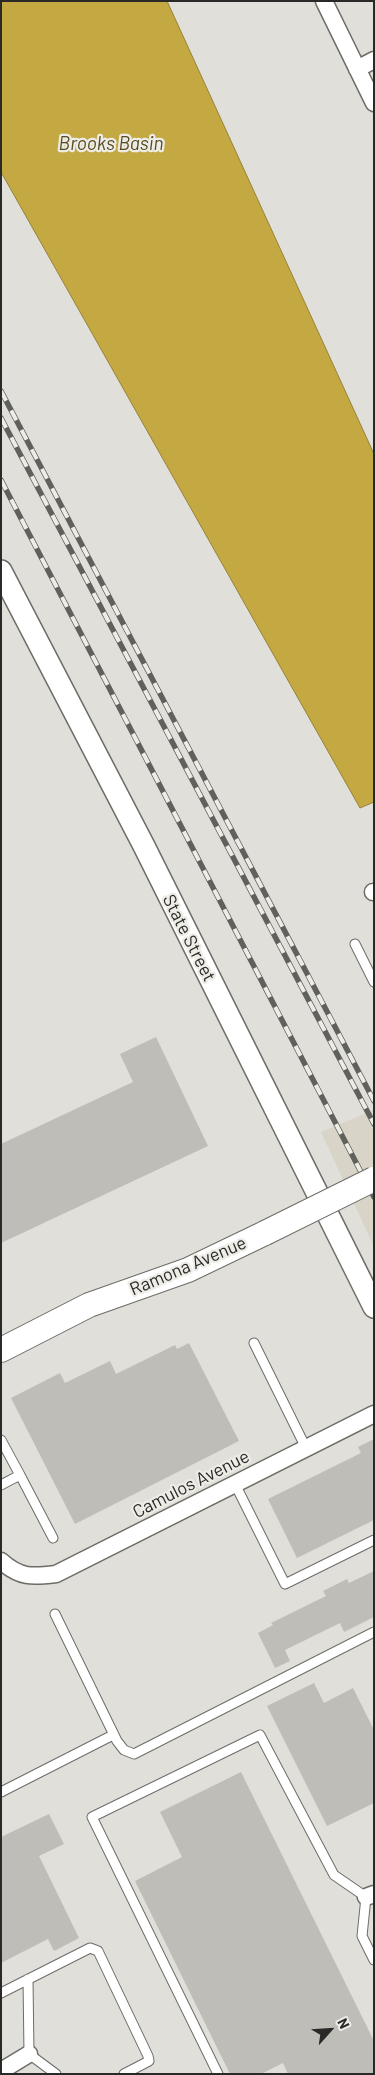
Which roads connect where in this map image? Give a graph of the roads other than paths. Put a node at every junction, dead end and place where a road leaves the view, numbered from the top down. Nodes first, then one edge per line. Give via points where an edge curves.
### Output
1 (324, 1) edge
2 (374, 60) edge
3 (357, 69) junction
4 (374, 103) edge
5 (1, 571) edge
6 (355, 944) dead end
7 (374, 982) edge
8 (374, 1180) edge
9 (374, 1307) edge
10 (254, 1343) dead end
11 (1, 1350) edge
12 (374, 1414) edge
13 (1, 1440) edge
14 (306, 1448) junction
15 (20, 1475) junction
16 (235, 1484) junction
17 (1, 1485) edge
18 (53, 1538) dead end
19 (374, 1540) edge
20 (1, 1561) edge
21 (55, 1614) dead end
22 (374, 1632) edge
23 (114, 1735) junction
24 (1, 1792) edge
25 (370, 1895) edge
26 (374, 1960) edge
27 (28, 1980) junction
28 (1, 1993) edge
29 (29, 2054) junction
30 (1, 2071) edge
31 (56, 2074) edge
32 (124, 2074) edge
33 (218, 2074) edge

1 - 3 street
2 - 3 street
3 - 4 street
5 - 9 street, State Street via 144,846
6 - 7 lane
8 - 11 main road, Ramona Avenue, bridge via 188,1270 89,1305
10 - 14 lane
12 - 14 street, Camulos Avenue
13 - 15 lane
14 - 16 street, Camulos Avenue
15 - 17 lane
15 - 18 lane
16 - 19 lane via 285,1584
16 - 20 street, Camulos Avenue via 56,1574 22,1575
21 - 23 lane
22 - 23 lane via 134,1754 124,1750
23 - 24 lane
25 - 26 lane via 362,1936
25 - 33 lane via 334,1875 260,1735 92,1817
27 - 28 lane
27 - 29 lane
27 - 32 lane via 90,1948 98,1952 148,2056 149,2061
29 - 30 street
29 - 31 lane

